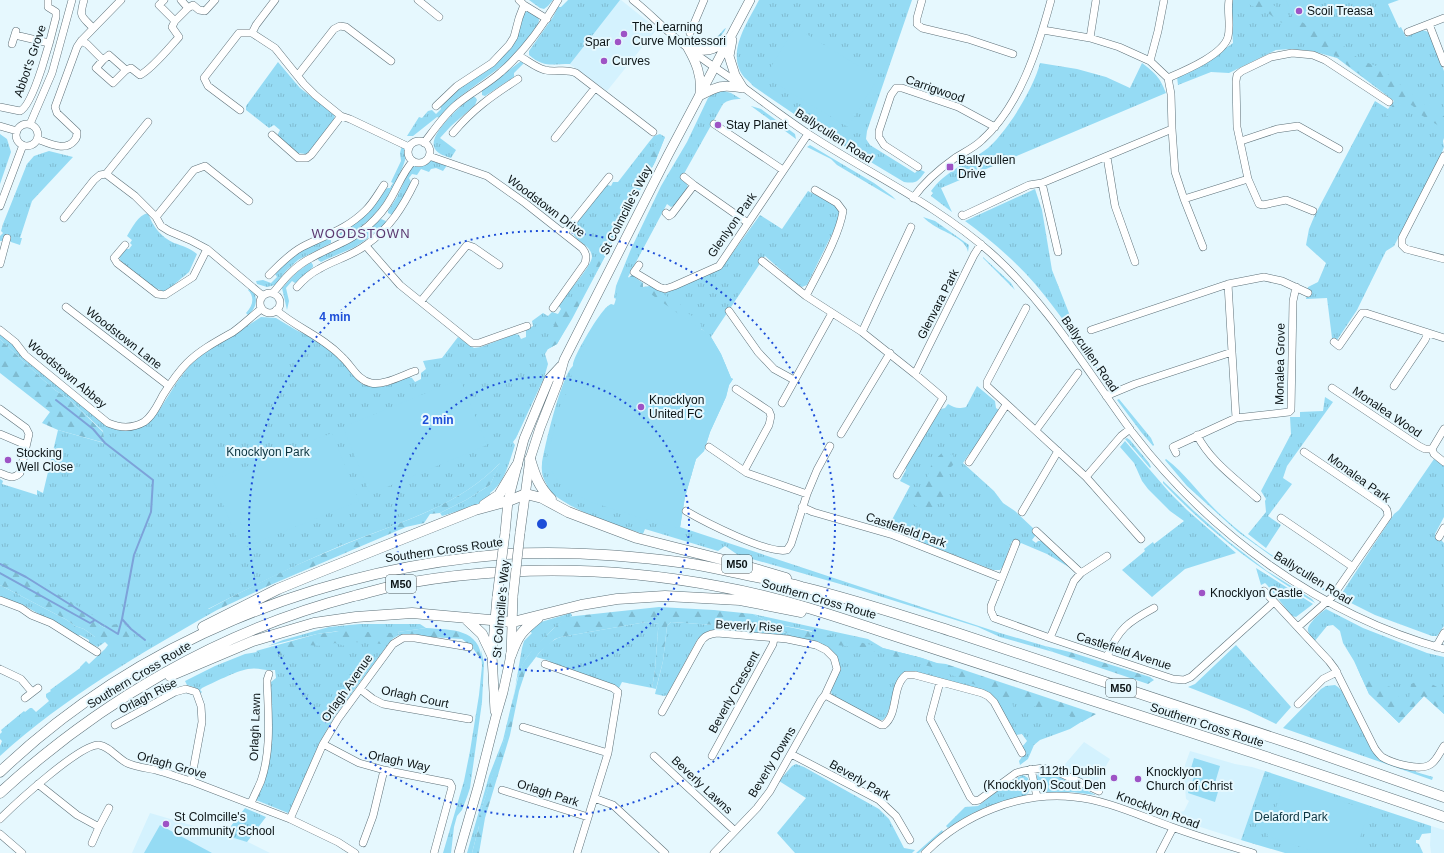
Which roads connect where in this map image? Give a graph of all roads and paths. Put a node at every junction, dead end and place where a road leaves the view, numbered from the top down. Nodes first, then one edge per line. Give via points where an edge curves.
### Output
1 (48, 0) edge
2 (72, 0) edge
3 (84, 0) edge
4 (121, 0) edge
5 (164, 0) edge
6 (180, 0) edge
7 (215, 0) edge
8 (275, 0) edge
9 (418, 0) edge
10 (558, 0) edge
11 (633, 0) edge
12 (704, 0) edge
13 (750, 0) edge
14 (922, 0) edge
15 (1051, 0) edge
16 (1096, 0) edge
17 (1164, 0) edge
18 (1229, 0) edge
19 (522, 2) edge
20 (188, 8) junction
21 (439, 17) dead end
22 (547, 18) junction
23 (1444, 18) edge
24 (175, 21) junction
25 (1429, 24) junction
26 (93, 28) junction
27 (1043, 30) junction
28 (733, 32) junction
29 (1408, 32) dead end
30 (252, 33) junction
31 (690, 33) dead end
32 (1090, 38) junction
33 (81, 41) junction
34 (12, 44) dead end
35 (50, 44) junction
36 (688, 48) junction
37 (1014, 54) dead end
38 (519, 56) junction
39 (103, 60) junction
40 (391, 61) dead end
41 (1150, 61) junction
42 (1444, 64) edge
43 (714, 67) junction
44 (126, 70) junction
45 (298, 75) junction
46 (1168, 78) junction
47 (518, 79) dead end
48 (595, 88) junction
49 (743, 88) junction
50 (474, 91) junction
51 (699, 96) junction
52 (1389, 102) dead end
53 (483, 103) junction
54 (0, 106) edge
55 (436, 106) dead end
56 (240, 110) dead end
57 (341, 116) junction
58 (148, 122) dead end
59 (30, 124) junction
60 (714, 124) dead end
61 (0, 126) edge
62 (995, 126) junction
63 (1172, 129) junction
64 (17, 131) junction
65 (653, 132) dead end
66 (452, 133) dead end
67 (808, 134) junction
68 (272, 135) dead end
69 (554, 138) dead end
70 (37, 139) junction
71 (1241, 141) junction
72 (424, 143) junction
73 (23, 145) junction
74 (409, 147) junction
75 (1339, 149) dead end
76 (429, 156) junction
77 (1107, 156) junction
78 (1444, 156) edge
79 (413, 161) junction
80 (918, 167) dead end
81 (783, 170) junction
82 (106, 174) junction
83 (609, 177) dead end
84 (684, 177) dead end
85 (1248, 180) junction
86 (415, 182) dead end
87 (1042, 183) junction
88 (384, 185) dead end
89 (694, 185) junction
90 (815, 190) dead end
91 (913, 198) junction
92 (1184, 199) junction
93 (249, 201) dead end
94 (0, 206) edge
95 (1313, 211) dead end
96 (666, 213) dead end
97 (381, 214) junction
98 (962, 215) dead end
99 (156, 217) junction
100 (64, 218) dead end
101 (392, 222) junction
102 (748, 222) junction
103 (911, 227) dead end
104 (564, 233) junction
105 (330, 235) junction
106 (7, 238) dead end
107 (981, 244) junction
108 (125, 245) dead end
109 (2, 246) edge
110 (336, 246) junction
111 (366, 246) junction
112 (1203, 247) dead end
113 (207, 249) junction
114 (1058, 252) dead end
115 (311, 258) junction
116 (1444, 259) edge
117 (762, 261) dead end
118 (1135, 262) dead end
119 (0, 264) edge
120 (500, 265) dead end
121 (639, 265) dead end
122 (318, 269) junction
123 (269, 275) dead end
124 (1228, 284) junction
125 (297, 286) dead end
126 (1296, 287) junction
127 (273, 293) junction
128 (1308, 293) dead end
129 (263, 296) junction
130 (806, 296) junction
131 (421, 302) junction
132 (66, 307) dead end
133 (553, 308) dead end
134 (1026, 308) dead end
135 (261, 309) junction
136 (276, 310) junction
137 (729, 311) dead end
138 (832, 313) junction
139 (523, 327) dead end
140 (0, 330) edge
141 (1091, 330) dead end
142 (862, 332) junction
143 (1428, 333) junction
144 (1444, 338) edge
145 (1334, 342) dead end
146 (1232, 352) junction
147 (890, 353) junction
148 (562, 364) junction
149 (415, 371) dead end
150 (1078, 373) dead end
151 (915, 374) junction
152 (794, 380) junction
153 (169, 386) junction
154 (1394, 386) dead end
155 (1332, 388) dead end
156 (736, 389) dead end
157 (1106, 396) junction
158 (782, 403) dead end
159 (1006, 405) junction
160 (0, 409) edge
161 (1236, 418) junction
162 (1130, 429) junction
163 (1444, 429) edge
164 (1036, 430) junction
165 (0, 434) edge
166 (841, 434) dead end
167 (1197, 435) junction
168 (26, 445) junction
169 (830, 446) dead end
170 (709, 447) dead end
171 (1432, 449) junction
172 (1058, 451) junction
173 (1304, 452) dead end
174 (1176, 453) dead end
175 (530, 459) junction
176 (969, 462) dead end
177 (1444, 462) edge
178 (517, 465) junction
179 (744, 471) junction
180 (0, 473) edge
181 (897, 475) dead end
182 (1086, 477) junction
183 (526, 494) junction
184 (807, 494) junction
185 (1257, 498) dead end
186 (508, 501) junction
187 (557, 505) junction
188 (802, 507) junction
189 (475, 510) junction
190 (686, 511) dead end
191 (1022, 512) dead end
192 (1281, 518) dead end
193 (1444, 528) edge
194 (1036, 531) dead end
195 (1439, 538) dead end
196 (1141, 539) dead end
197 (1016, 543) dead end
198 (1107, 556) dead end
199 (1353, 567) junction
200 (1081, 572) junction
201 (1002, 578) junction
202 (802, 587) junction
203 (1264, 591) dead end
204 (0, 600) edge
205 (1326, 600) junction
206 (1274, 602) junction
207 (1154, 608) dead end
208 (543, 615) junction
209 (465, 618) junction
210 (494, 622) junction
211 (512, 622) junction
212 (852, 622) junction
213 (1298, 627) junction
214 (1444, 633) edge
215 (774, 638) junction
216 (1050, 638) junction
217 (469, 647) dead end
218 (1436, 647) junction
219 (1444, 649) edge
220 (97, 652) dead end
221 (492, 655) junction
222 (511, 655) junction
223 (1107, 658) junction
224 (148, 662) junction
225 (545, 664) dead end
226 (0, 669) edge
227 (1337, 672) junction
228 (269, 674) dead end
229 (940, 682) junction
230 (360, 688) junction
231 (825, 695) junction
232 (128, 696) junction
233 (25, 698) dead end
234 (1298, 704) dead end
235 (662, 712) dead end
236 (496, 716) junction
237 (469, 719) dead end
238 (115, 725) dead end
239 (523, 727) dead end
240 (323, 744) junction
241 (1444, 746) edge
242 (608, 753) junction
243 (1022, 753) dead end
244 (791, 754) junction
245 (654, 756) dead end
246 (712, 756) dead end
247 (1441, 757) edge
248 (1031, 769) junction
249 (384, 770) junction
250 (0, 772) edge
251 (191, 781) junction
252 (38, 784) junction
253 (502, 790) dead end
254 (1099, 791) dead end
255 (0, 793) edge
256 (1442, 796) edge
257 (1036, 797) junction
258 (594, 798) junction
259 (251, 803) junction
260 (110, 808) dead end
261 (588, 817) junction
262 (1444, 817) edge
263 (0, 819) edge
264 (290, 819) junction
265 (99, 827) junction
266 (1173, 828) junction
267 (735, 831) junction
268 (0, 834) edge
269 (92, 843) dead end
270 (363, 843) dead end
271 (902, 843) dead end
272 (662, 852) edge
273 (22, 853) edge
274 (355, 853) edge
275 (434, 853) edge
276 (459, 853) edge
277 (577, 853) edge
278 (714, 853) edge
279 (925, 853) edge
280 (1160, 853) edge
281 (1253, 853) edge

1 - 35 street, Abbot's Grove via 48,7 57,15
2 - 59 street via 52,73
3 - 26 street via 81,16
4 - 26 street
5 - 24 street via 159,5
6 - 20 street
7 - 20 street via 205,11 193,5
8 - 30 street
9 - 21 street
10 - 22 street
11 - 36 street, Ballycullen Road
12 - 31 street
13 - 28 main road, St Colmcille's Way
14 - 37 street via 917,24 922,28
15 - 27 street
16 - 32 street
17 - 41 street
18 - 46 street via 1228,37 1224,45 1185,71
19 - 22 street
19 - 55 street via 514,37 509,45 492,63 457,86
20 - 24 street
22 - 38 street via 535,38
23 - 25 street
24 - 44 street via 172,27 179,37 144,73 140,75 131,68
25 - 29 street
25 - 42 street
26 - 33 street
27 - 32 street
27 - 62 street via 1018,92
28 - 36 main road via 720,46 712,50 699,51
28 - 43 main road, St Colmcille's Way
28 - 49 main road via 729,56
30 - 45 street via 275,48
30 - 56 street via 239,33 204,78 208,86
32 - 41 street
33 - 39 street
33 - 70 street via 55,109 77,132 77,136 70,145 64,147
34 - 35 street via 15,33
35 - 54 street, Abbot's Grove via 26,107 17,111
36 - 43 street, Ballycullen Road
36 - 51 main road via 696,61 699,73
38 - 48 street via 543,70 569,69
38 - 50 street
39 - 44 street via 109,55
39 - 44 street via 96,68 113,83
40 - 45 street via 346,27 340,26 334,29
41 - 46 street
43 - 49 street, Ballycullen Road
43 - 51 main road, St Colmcille's Way
45 - 57 street via 315,95
46 - 63 street
47 - 53 street
48 - 65 street
48 - 69 street
49 - 51 main road via 718,86
49 - 67 street, Ballycullen Road
50 - 53 street
50 - 72 street via 454,106
51 - 148 main road, St Colmcille's Way
52 - 71 street via 1325,60 1313,55 1292,53 1271,57 1237,75 1238,127
53 - 66 street
57 - 68 street via 307,158 298,158
57 - 74 street
58 - 82 street
59 - 64 street via 21,125
59 - 70 street via 36,128
60 - 81 street
61 - 64 street
62 - 80 street, Carrigwood via 958,107 896,88 891,94 879,137 884,145
62 - 91 street via 971,149 932,175
63 - 77 street
63 - 92 street via 1176,172
64 - 73 street via 18,140
67 - 81 street, Glenlyon Park
67 - 91 street, Ballycullen Road
70 - 73 street via 33,144
71 - 75 street via 1277,129 1298,126
71 - 85 street
72 - 74 street via 414,142
72 - 76 street via 429,148
73 - 94 street
74 - 79 street via 409,156
76 - 79 street via 419,163
76 - 104 street, Woodstown Drive via 487,176
77 - 87 street
77 - 118 street via 1115,206
78 - 116 street via 1402,238 1402,245 1406,249
79 - 97 street
81 - 102 street, Glenlyon Park
82 - 99 street via 135,196
82 - 100 street via 94,180
83 - 104 street
84 - 89 street
85 - 92 street
85 - 95 street via 1259,204 1286,200
86 - 101 street
87 - 98 street via 1029,185
87 - 114 street
88 - 105 street via 367,209 345,227
89 - 96 street via 672,214 669,216
89 - 102 street
90 - 130 street via 837,203 843,211 836,235
91 - 107 street, Ballycullen Road
92 - 112 street
93 - 99 street via 205,166 194,170
97 - 101 street
97 - 110 street via 366,228
99 - 113 street via 161,226
101 - 111 street
102 - 121 street, Glenlyon Park via 719,266 674,286 659,287 634,272
103 - 142 street
104 - 133 street, Woodstown Drive via 586,252 587,258
105 - 110 street
105 - 123 street via 302,247 287,257
106 - 109 street
107 - 151 street, Glenvara Park
107 - 157 street, Ballycullen Road via 1037,301
108 - 113 street via 114,258 117,263 157,294 165,295 193,277
109 - 119 street
110 - 115 street
111 - 122 street
111 - 131 street via 400,285
113 - 129 street
115 - 122 street
115 - 127 street via 296,268
117 - 130 street
120 - 131 street via 467,245
122 - 125 street
124 - 126 street via 1264,277 1282,280
124 - 141 street
124 - 146 street
126 - 128 street
126 - 161 street, Monalea Grove via 1293,301 1291,410
127 - 129 street
127 - 136 street via 280,301
129 - 135 street
130 - 138 street
131 - 139 street via 472,343 479,343
132 - 153 street, Woodstown Lane
134 - 159 street via 987,382 987,386
135 - 136 street via 267,312
135 - 153 street via 187,363
136 - 149 street via 334,349 363,381 378,384
137 - 152 street via 758,352 774,369
138 - 142 street
138 - 152 street
140 - 153 street, Woodstown Abbey via 15,342 25,355 108,423 116,426 134,426 145,421
142 - 147 street
143 - 144 street
143 - 145 street via 1362,313 1339,346
143 - 154 street, Monalea Wood
146 - 157 street
146 - 161 street
147 - 151 street
147 - 166 street
148 - 175 main road, St Colmcille's Way
148 - 178 main road, St Colmcille's Way via 549,379 524,439
150 - 164 street
151 - 181 street via 943,398
152 - 158 street
155 - 171 street, Monalea Wood via 1419,446
156 - 179 street via 769,411 771,416 769,425
157 - 162 street, Ballycullen Road
159 - 164 street
159 - 176 street
160 - 168 street via 27,430 29,434
161 - 167 street, Monalea Grove
162 - 182 street
162 - 205 street, Ballycullen Road via 1177,484 1225,530 1275,568
163 - 171 street, Monalea Wood
164 - 172 street
165 - 168 street
167 - 174 street, Monalea Grove via 1173,447
167 - 185 street via 1206,450
168 - 180 street via 20,473 12,478
169 - 184 street
170 - 179 street
171 - 177 street
172 - 182 street
172 - 191 street
173 - 199 street, Monalea Park via 1387,510 1388,516
175 - 183 main road, St Colmcille's Way
175 - 187 highway, M50 via 534,475 542,490
178 - 186 main road, St Colmcille's Way
178 - 189 highway, M50 via 499,495
179 - 184 street
182 - 196 street
183 - 186 highway, M50
183 - 187 highway, M50
183 - 211 main road, St Colmcille's Way, bridge
184 - 188 street
186 - 189 highway, M50
186 - 210 main road, St Colmcille's Way, bridge
187 - 202 highway, M50 via 568,512 637,538 781,576
188 - 190 street via 792,544 783,551 720,530
188 - 201 street, Castlefield Park via 893,535
189 - 224 highway, M50 via 278,589 216,619
192 - 199 street
193 - 195 street
194 - 200 street
197 - 201 street
198 - 200 street
199 - 205 street, Monalea Park via 1332,597
200 - 216 street via 1071,586
201 - 216 street, Castlefield Avenue via 991,606 992,615 999,620
202 - 224 highway, Southern Cross Route / M50 via 689,564 629,557 571,553 510,554 444,561 372,574 316,589 213,628
202 - 256 highway, Southern Cross Route / M50 via 954,632
203 - 206 street
204 - 220 street via 51,623
205 - 213 street, Monalea Park
205 - 218 street, Ballycullen Road via 1356,617
206 - 213 street
206 - 223 street, Castlefield Avenue via 1188,679 1174,679
207 - 223 street via 1136,618 1121,631
208 - 211 highway, M50
208 - 212 highway, M50 via 617,599 665,596 740,600
208 - 222 highway, M50 via 517,639
209 - 210 highway, M50
209 - 221 highway via 482,634
209 - 232 highway, M50 via 400,613 320,622 253,641
210 - 211 highway, M50
210 - 221 main road, St Colmcille's Way
211 - 222 main road, St Colmcille's Way
212 - 232 highway, Southern Cross Route / M50 via 779,599 676,579 627,573 556,570 472,574 403,584 307,609 216,646
212 - 262 highway, Southern Cross Route / M50 via 1358,786
213 - 227 street
214 - 218 street
215 - 231 street, Beverly Rise via 816,645 830,653 837,669
215 - 235 street, Beverly Rise via 717,633 705,636
215 - 246 street, Beverly Crescent
216 - 223 street, Castlefield Avenue
217 - 230 street, Orlagh Avenue via 403,638 393,644
218 - 219 street, Ballycullen Road
221 - 236 main road, St Colmcille's Way
222 - 236 main road, St Colmcille's Way
224 - 250 highway, Southern Cross Route / M50 via 66,716
225 - 242 street, Orlagh Park via 618,692
226 - 233 street via 21,679 35,690
227 - 234 street via 1323,679
227 - 247 street via 1374,747 1383,757 1421,768 1429,766
228 - 259 street, Orlagh Lawn via 267,754 261,780
229 - 231 street via 906,675 899,684 888,721 884,725
229 - 243 street via 988,696 994,702
229 - 248 street via 930,719 974,801 978,801 1016,773
230 - 237 street, Orlagh Court via 383,704
230 - 240 street, Orlagh Avenue
231 - 244 street, Beverly Downs
232 - 255 highway, Southern Cross Route / M50 via 48,751
236 - 276 main road, St Colmcille's Way
238 - 251 street, Orlagh Rise via 175,692 186,689 196,692 201,706 202,722
239 - 242 street
240 - 249 street, Orlagh Way via 359,763
240 - 264 street, Orlagh Avenue
241 - 247 street
242 - 258 street, Orlagh Park
244 - 267 street, Beverly Downs via 764,799
244 - 271 street, Beverly Park via 878,800 896,816 909,838
245 - 267 street, Beverly Lawns
248 - 254 street via 1043,768 1060,773
248 - 257 street
249 - 270 street via 373,816
249 - 275 street, Orlagh Way via 447,782 451,785
251 - 252 street, Orlagh Grove via 138,767 97,744 71,759
251 - 259 street, Orlagh Grove
252 - 263 street, Orlagh Grove
252 - 265 street via 77,815
253 - 261 street, Orlagh Park
257 - 266 street, Knocklyon Road via 1074,796 1100,801
257 - 279 street, Knocklyon Road via 1006,804 977,816 952,830
258 - 261 street, Orlagh Park
258 - 272 street via 614,805
259 - 264 street, Orlagh Grove
260 - 265 street
261 - 277 street, Orlagh Park
264 - 274 street, Orlagh Grove
265 - 269 street
266 - 280 street
266 - 281 street, Knocklyon Road
267 - 278 street, Beverly Downs
268 - 273 street

